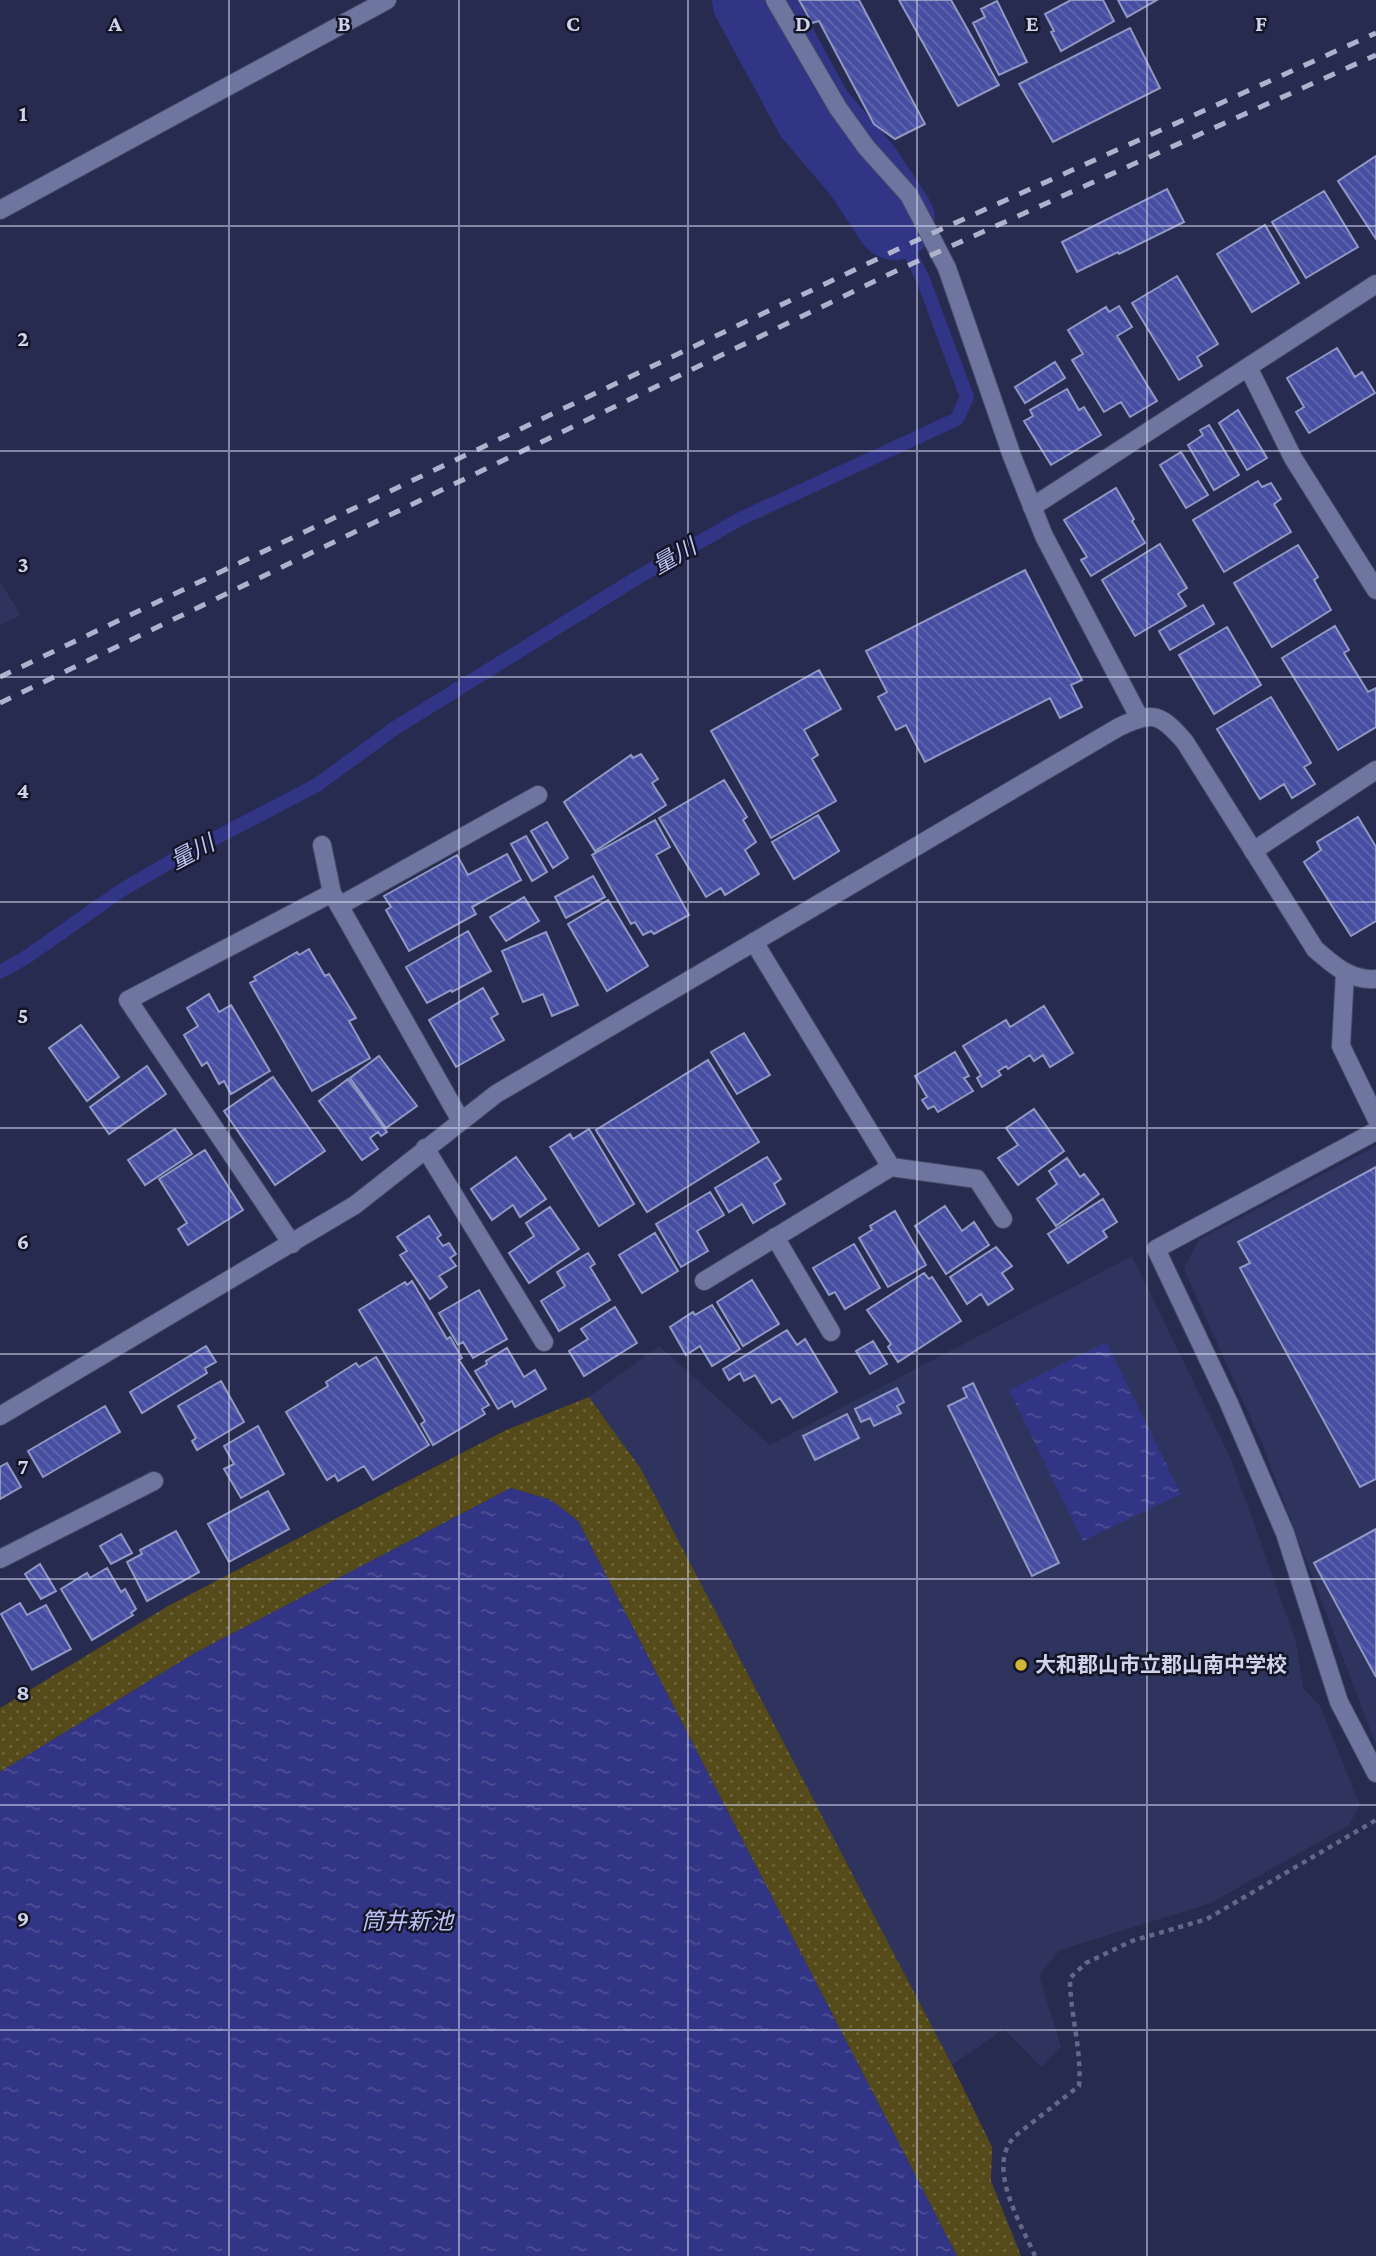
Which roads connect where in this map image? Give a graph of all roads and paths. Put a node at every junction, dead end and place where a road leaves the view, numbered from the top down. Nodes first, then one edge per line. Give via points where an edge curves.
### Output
1 (387, 0) edge
2 (775, 0) edge
3 (0, 210) edge
4 (1376, 284) edge
5 (1248, 367) junction
6 (1032, 507) junction
7 (1376, 590) edge
8 (1139, 718) junction
9 (1376, 771) edge
10 (537, 795) dead end
11 (323, 845) dead end
12 (1253, 851) junction
13 (336, 900) junction
14 (754, 942) junction
15 (1346, 973) junction
16 (1376, 979) edge
17 (1376, 1118) edge
18 (461, 1121) junction
19 (1376, 1131) edge
20 (425, 1148) junction
21 (891, 1167) junction
22 (1003, 1219) dead end
23 (775, 1237) junction
24 (292, 1244) junction
25 (704, 1281) dead end
26 (831, 1332) dead end
27 (544, 1342) dead end
28 (0, 1416) edge
29 (154, 1481) dead end
30 (0, 1559) edge
31 (1376, 1773) edge
32 (1376, 1820) edge
33 (1035, 2256) edge

1 - 3 street
2 - 6 street via 838,108 909,195 947,268
4 - 5 street
5 - 6 street
5 - 7 street via 1293,458
6 - 8 street
8 - 12 street via 1156,716 1185,741
8 - 14 street
9 - 12 street
10 - 13 street
11 - 13 street
12 - 15 street via 1315,949
13 - 18 street
13 - 24 street via 128,1000
14 - 18 street via 496,1094
14 - 21 street
15 - 16 street via 1363,980
15 - 17 street via 1341,1046
18 - 20 street
19 - 31 street via 1156,1249 1285,1533 1339,1702
20 - 24 street via 355,1205
20 - 27 street
21 - 22 street via 977,1179
21 - 23 street
23 - 25 street
23 - 26 street
24 - 28 street
29 - 30 street
32 - 33 path via 1207,1919 1132,1941 1086,1963 1070,1978 1081,2061 1079,2086 1015,2136 1002,2161 1004,2181

